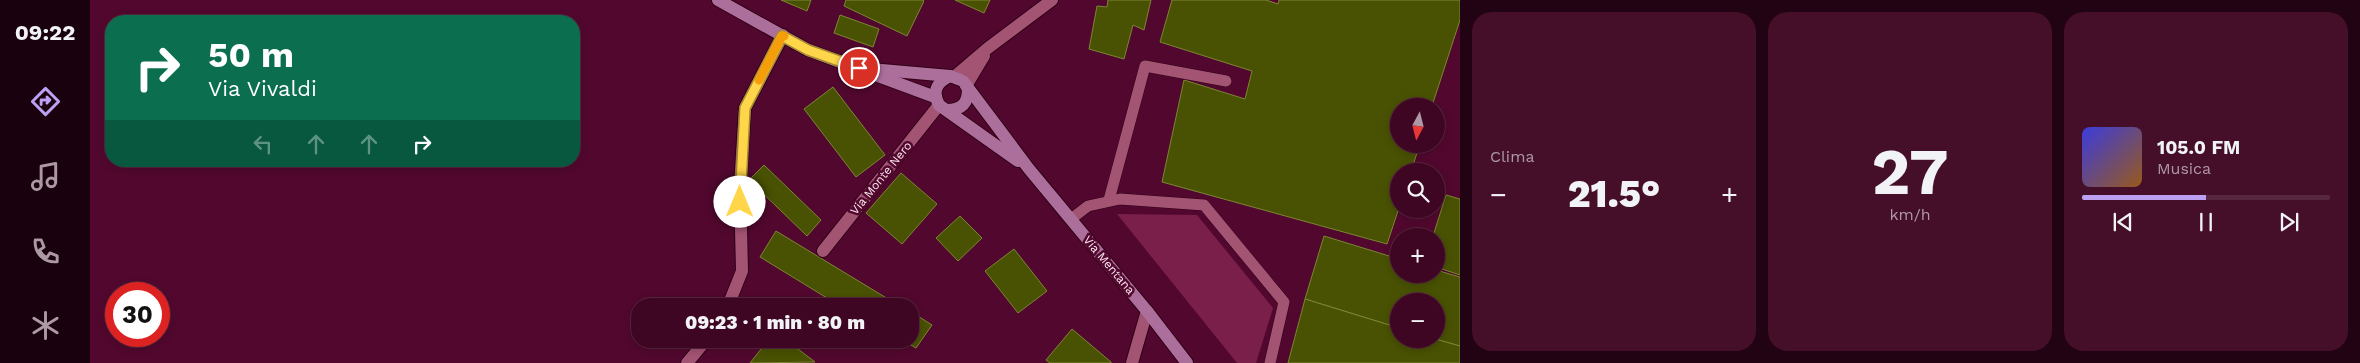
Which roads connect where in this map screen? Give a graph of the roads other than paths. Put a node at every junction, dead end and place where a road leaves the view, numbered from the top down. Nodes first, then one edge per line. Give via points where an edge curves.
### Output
1 (718, 0) edge
2 (1052, 0) edge
3 (782, 36) junction
4 (988, 48) junction
5 (859, 68) junction
6 (952, 77) junction
7 (1226, 81) dead end
8 (967, 87) junction
9 (940, 104) junction
10 (1029, 169) junction
11 (1109, 200) junction
12 (1070, 219) junction
13 (823, 251) dead end
14 (731, 298) edge
15 (1147, 311) junction
16 (700, 348) edge
17 (687, 363) edge
18 (1132, 363) edge
19 (1186, 363) edge
20 (1270, 363) edge

1 - 3 street
2 - 4 street
3 - 5 street via 808,50
3 - 14 street via 745,108 740,185 742,271
4 - 6 street
4 - 8 street
5 - 6 street
5 - 9 street, Via Mentana
6 - 8 street via 963,81
6 - 9 street via 940,81 935,89
7 - 11 lane via 1145,66
8 - 9 street via 968,97 958,109
8 - 10 street, Via Mentana
9 - 10 street, Via Mentana
9 - 13 street, Via Monte Nero
10 - 12 street, Via Mentana
11 - 12 lane via 1088,206
11 - 20 lane via 1204,206 1284,302
12 - 15 street, Via Mentana
15 - 18 street
15 - 19 street, Via Mentana
16 - 17 street

